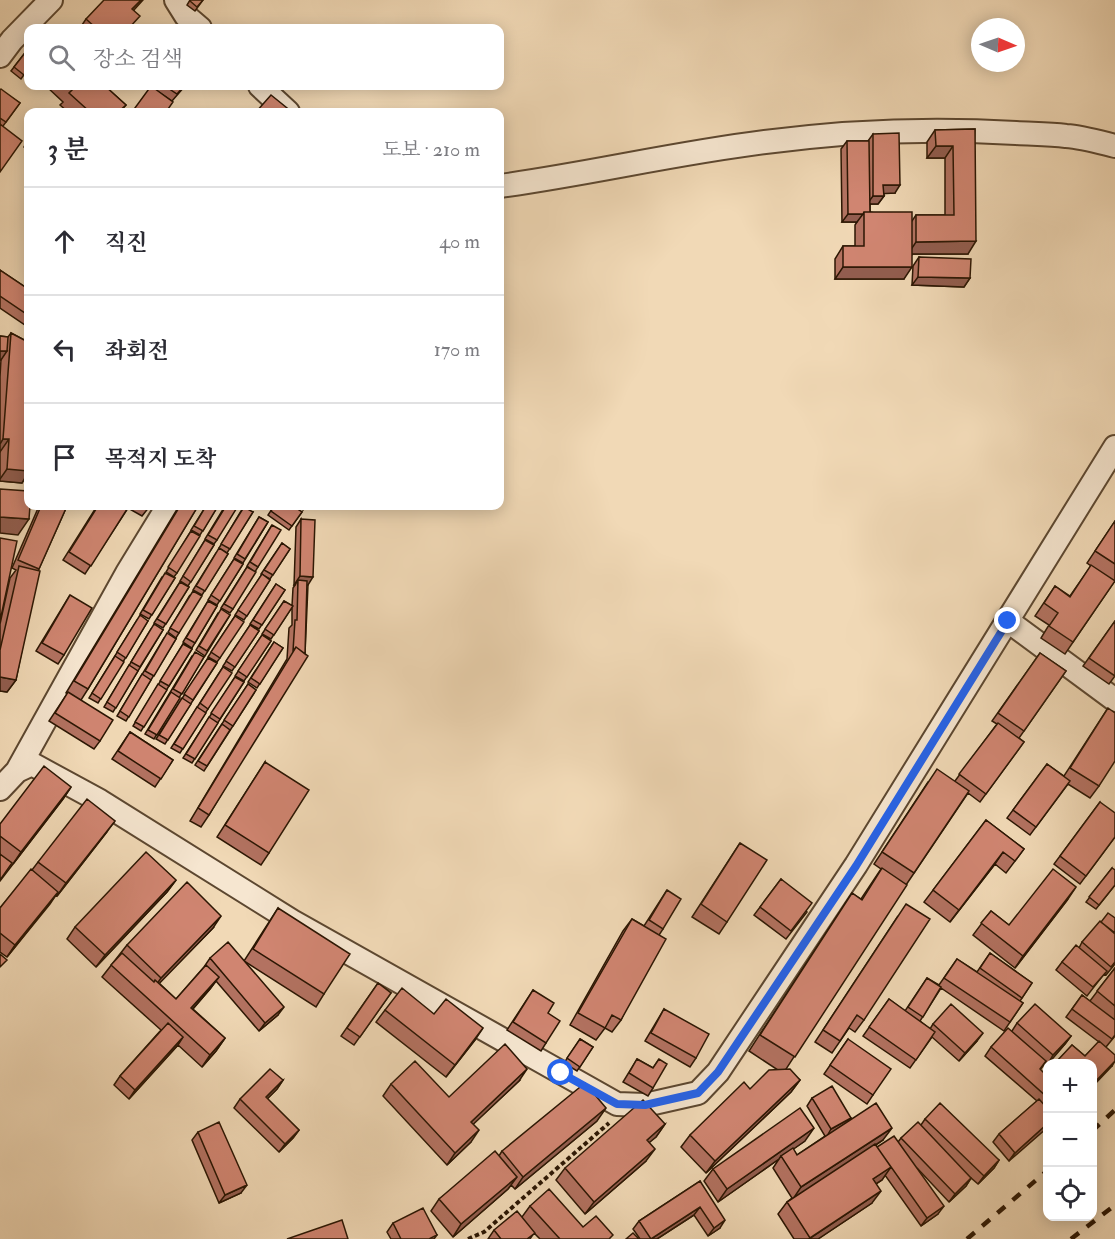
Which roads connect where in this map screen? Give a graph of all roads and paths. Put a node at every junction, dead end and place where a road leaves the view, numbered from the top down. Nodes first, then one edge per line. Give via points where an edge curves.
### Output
1 (51, 0) edge
2 (177, 0) edge
3 (28, 24) edge
4 (195, 24) edge
5 (24, 28) edge
6 (0, 56) edge
7 (264, 90) edge
8 (284, 108) edge
9 (1115, 146) edge
10 (504, 185) edge
11 (1115, 447) edge
12 (166, 510) edge
13 (1008, 621) junction
14 (1115, 700) edge
15 (17, 771) junction
16 (0, 789) edge
17 (630, 1105) junction
18 (468, 1239) edge

1 - 3 street
2 - 4 street
5 - 6 street
7 - 8 street
9 - 10 street via 1067,136 973,130 822,135
11 - 13 street
12 - 15 street
13 - 14 street
13 - 17 street via 856,866 718,1072 698,1093
15 - 16 street
15 - 17 street via 32,764 100,801 292,921 617,1104
17 - 18 path via 484,1232

